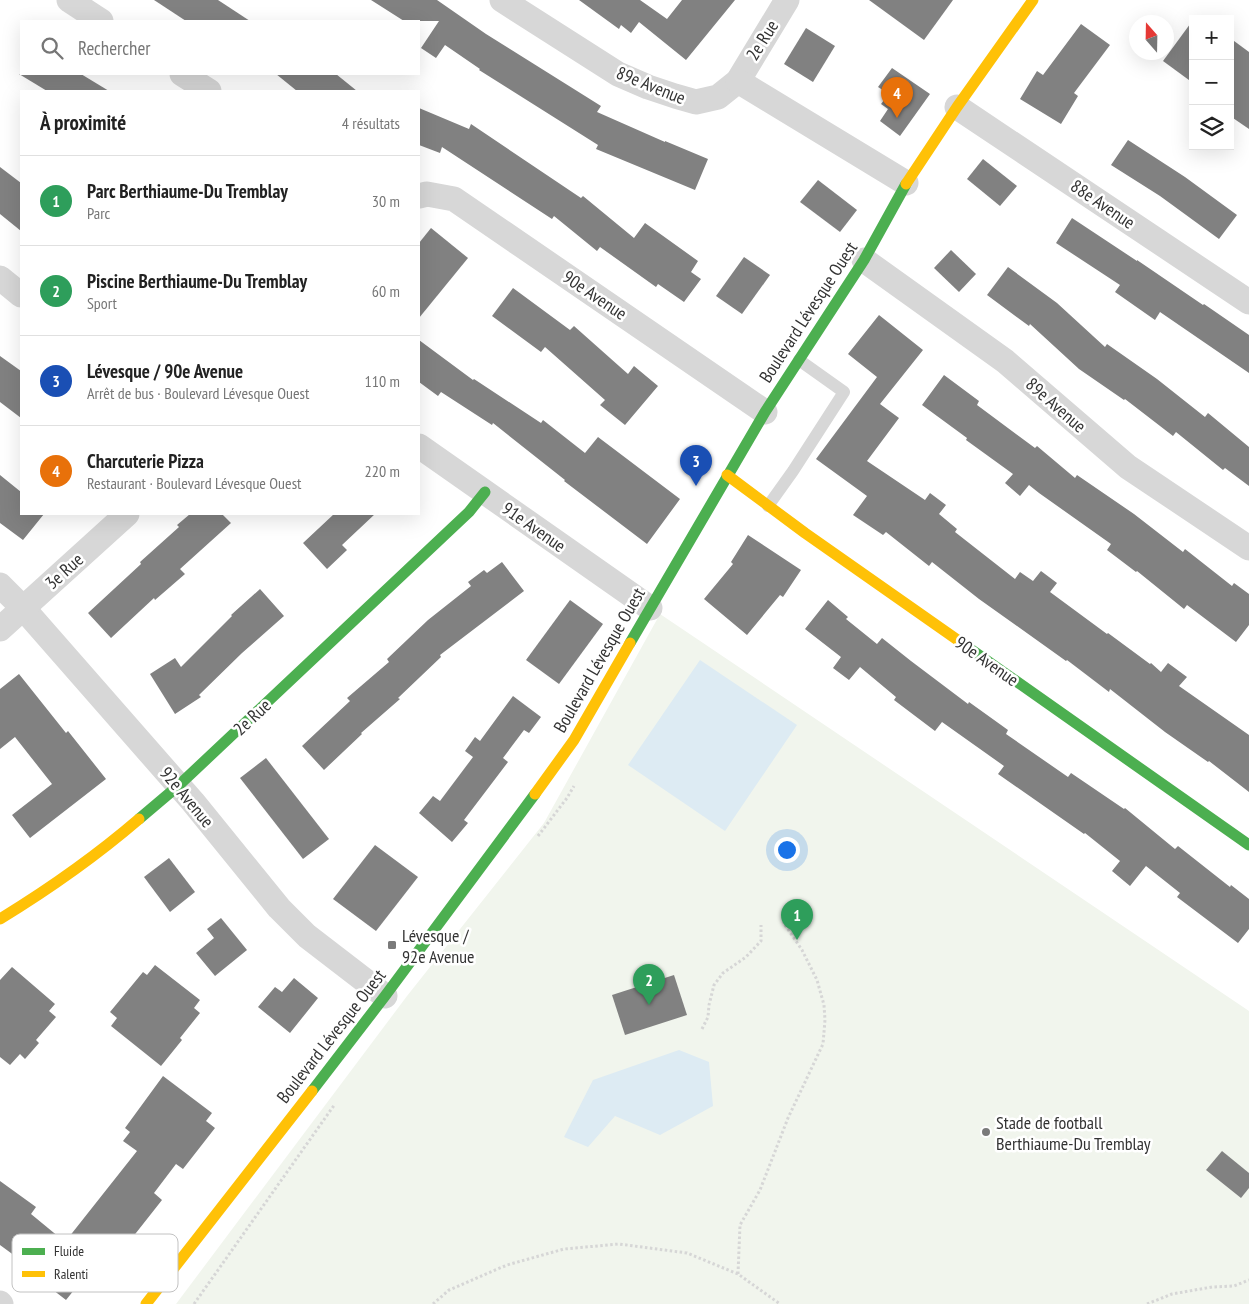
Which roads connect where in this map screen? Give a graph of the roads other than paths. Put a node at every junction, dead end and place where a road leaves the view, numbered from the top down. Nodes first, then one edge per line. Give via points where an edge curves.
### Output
1 (68, 0) edge
2 (502, 0) edge
3 (787, 0) edge
4 (1033, 0) edge
5 (99, 20) edge
6 (184, 75) edge
7 (738, 81) junction
8 (207, 90) edge
9 (957, 107) junction
10 (906, 183) junction
11 (420, 196) edge
12 (864, 260) junction
13 (0, 278) edge
14 (20, 294) edge
15 (1249, 302) edge
16 (799, 360) junction
17 (765, 412) junction
18 (420, 447) edge
19 (727, 475) junction
20 (485, 492) junction
21 (768, 506) junction
22 (126, 515) edge
23 (1249, 548) edge
24 (0, 585) edge
25 (23, 608) junction
26 (650, 608) junction
27 (0, 629) edge
28 (178, 786) junction
29 (1249, 845) edge
30 (0, 919) edge
31 (385, 996) junction
32 (178, 1264) edge
33 (157, 1292) edge
34 (149, 1302) edge

1 - 5 street
2 - 7 street, 89e Avenue via 618,74 657,90 696,102 718,97
3 - 7 street, 2e Rue
4 - 9 street, Boulevard Lévesque Ouest
6 - 8 street
7 - 10 street
9 - 10 street, Boulevard Lévesque Ouest
9 - 15 street, 88e Avenue
10 - 12 street, Boulevard Lévesque Ouest
11 - 17 street, 90e Avenue via 454,199
12 - 16 street, Boulevard Lévesque Ouest
12 - 23 street, 89e Avenue via 1005,361 1128,467
13 - 14 street
16 - 17 street, Boulevard Lévesque Ouest
16 - 21 lane via 844,392
17 - 19 street, Boulevard Lévesque Ouest
18 - 20 street, 91e Avenue
19 - 21 street, 90e Avenue
19 - 26 street, Boulevard Lévesque Ouest
20 - 26 street, 91e Avenue
20 - 28 street, 2e Rue via 469,512
21 - 29 street, 90e Avenue
22 - 25 street, 3e Rue
24 - 25 street, 92e Avenue
25 - 27 street, 3e Rue
25 - 28 street, 92e Avenue
26 - 31 street, Boulevard Lévesque Ouest via 574,740
28 - 30 street, 2e Rue via 115,840
28 - 31 street, 92e Avenue via 279,908 307,936
31 - 32 street, Boulevard Lévesque Ouest
33 - 34 street, Boulevard Lévesque Ouest

